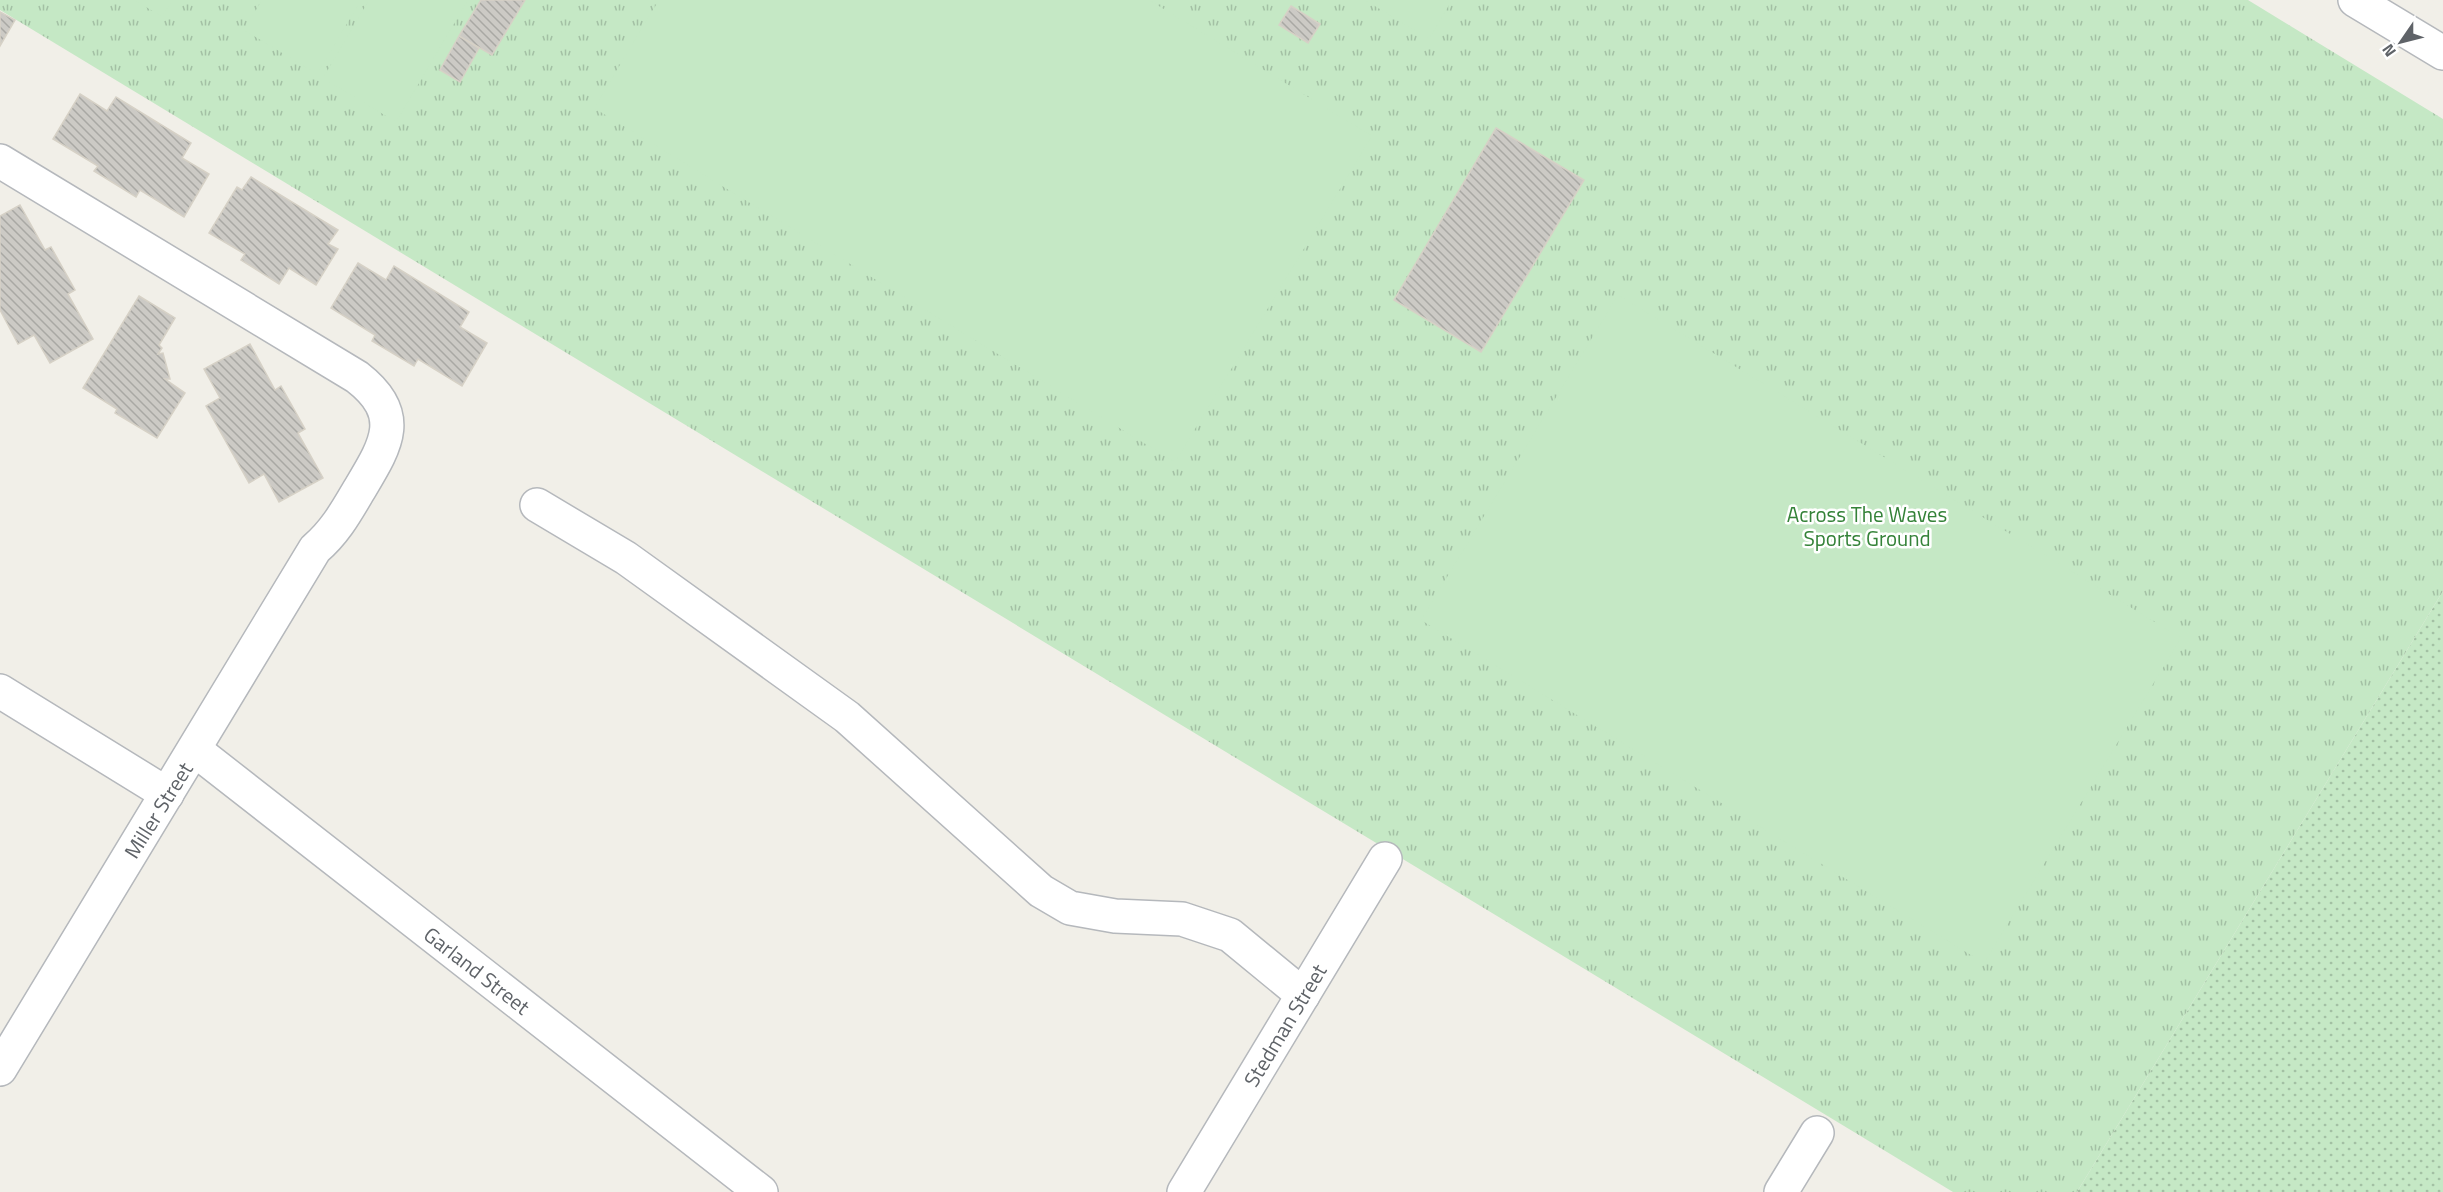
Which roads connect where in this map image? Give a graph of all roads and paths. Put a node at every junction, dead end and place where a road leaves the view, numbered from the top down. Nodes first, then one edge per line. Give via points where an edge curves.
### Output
1 (2355, 0) edge
2 (2443, 53) edge
3 (0, 161) edge
4 (537, 505) dead end
5 (0, 691) edge
6 (195, 750) junction
7 (167, 794) junction
8 (1385, 859) dead end
9 (1303, 995) junction
10 (0, 1069) edge
11 (1817, 1132) dead end
12 (761, 1192) edge
13 (1184, 1192) edge
14 (1781, 1192) edge

1 - 2 street
3 - 6 street, Miller Street via 370,387 384,408 388,423 383,450 333,533 315,549
4 - 9 street via 626,558 847,717 1041,891 1070,908 1115,916 1182,919 1230,935
5 - 7 street
6 - 7 street, Miller Street
6 - 12 street, Garland Street
7 - 10 street, Miller Street
8 - 9 street, Stedman Street
9 - 13 street, Stedman Street
11 - 14 street

